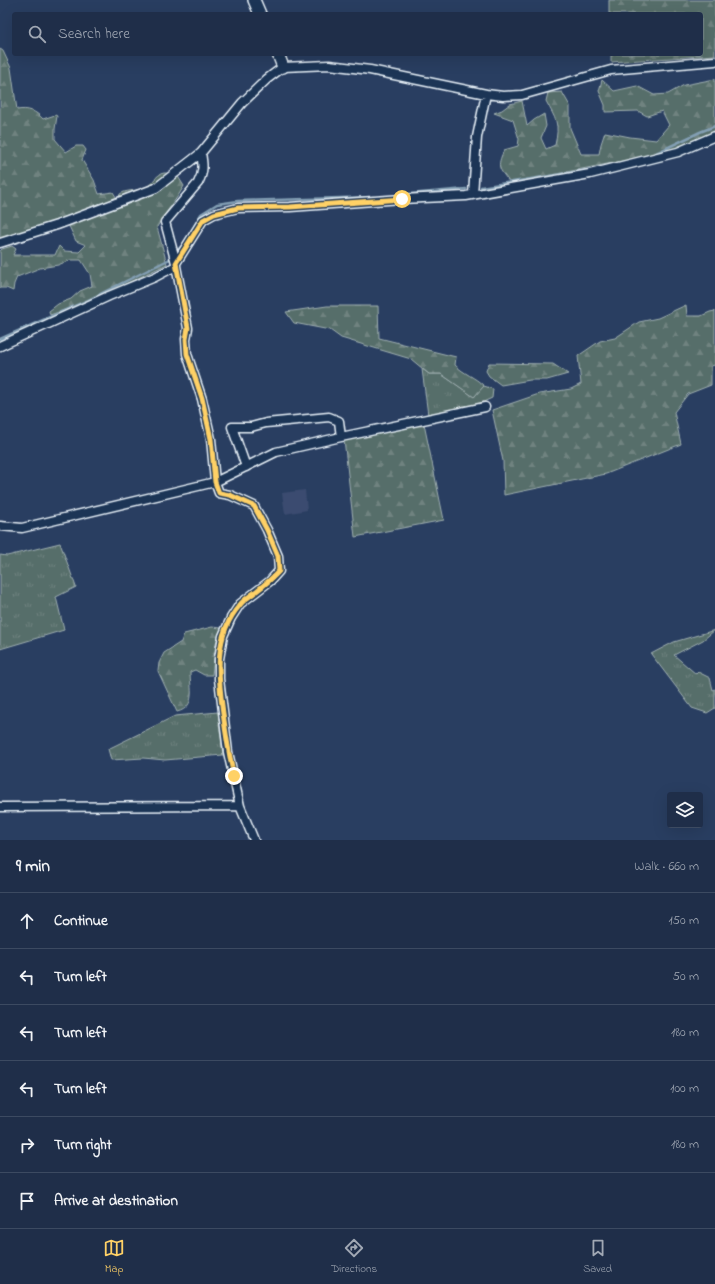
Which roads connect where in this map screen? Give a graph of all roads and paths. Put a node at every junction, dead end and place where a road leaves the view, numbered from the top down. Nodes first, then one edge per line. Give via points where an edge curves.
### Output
1 (254, 0) edge
2 (259, 12) edge
3 (279, 56) edge
4 (715, 61) edge
5 (283, 67) junction
6 (486, 94) junction
7 (715, 136) edge
8 (201, 153) junction
9 (473, 194) junction
10 (0, 243) edge
11 (176, 264) junction
12 (0, 346) edge
13 (484, 407) dead end
14 (341, 437) junction
15 (246, 467) junction
16 (215, 482) junction
17 (0, 526) edge
18 (240, 806) junction
19 (0, 807) edge
20 (254, 840) edge

1 - 2 street
3 - 5 street
4 - 6 street via 611,70 522,95
5 - 6 street via 329,65 370,70
5 - 8 street via 267,78 242,103
6 - 9 street via 477,137
7 - 9 street via 678,152 590,174
8 - 10 street via 156,188
8 - 11 street via 204,168 202,176 165,222
9 - 11 street via 290,207 238,208 214,214 203,220
11 - 12 street via 155,277
11 - 16 street via 188,328 187,354 202,398 211,439
13 - 14 street
14 - 15 street via 276,452
14 - 15 street via 339,421 329,417 232,427
15 - 16 street
16 - 17 street via 22,528
16 - 18 street via 219,493 254,506 278,556 279,571 240,604 231,618 223,636 219,659 228,752
18 - 19 street
18 - 20 street

